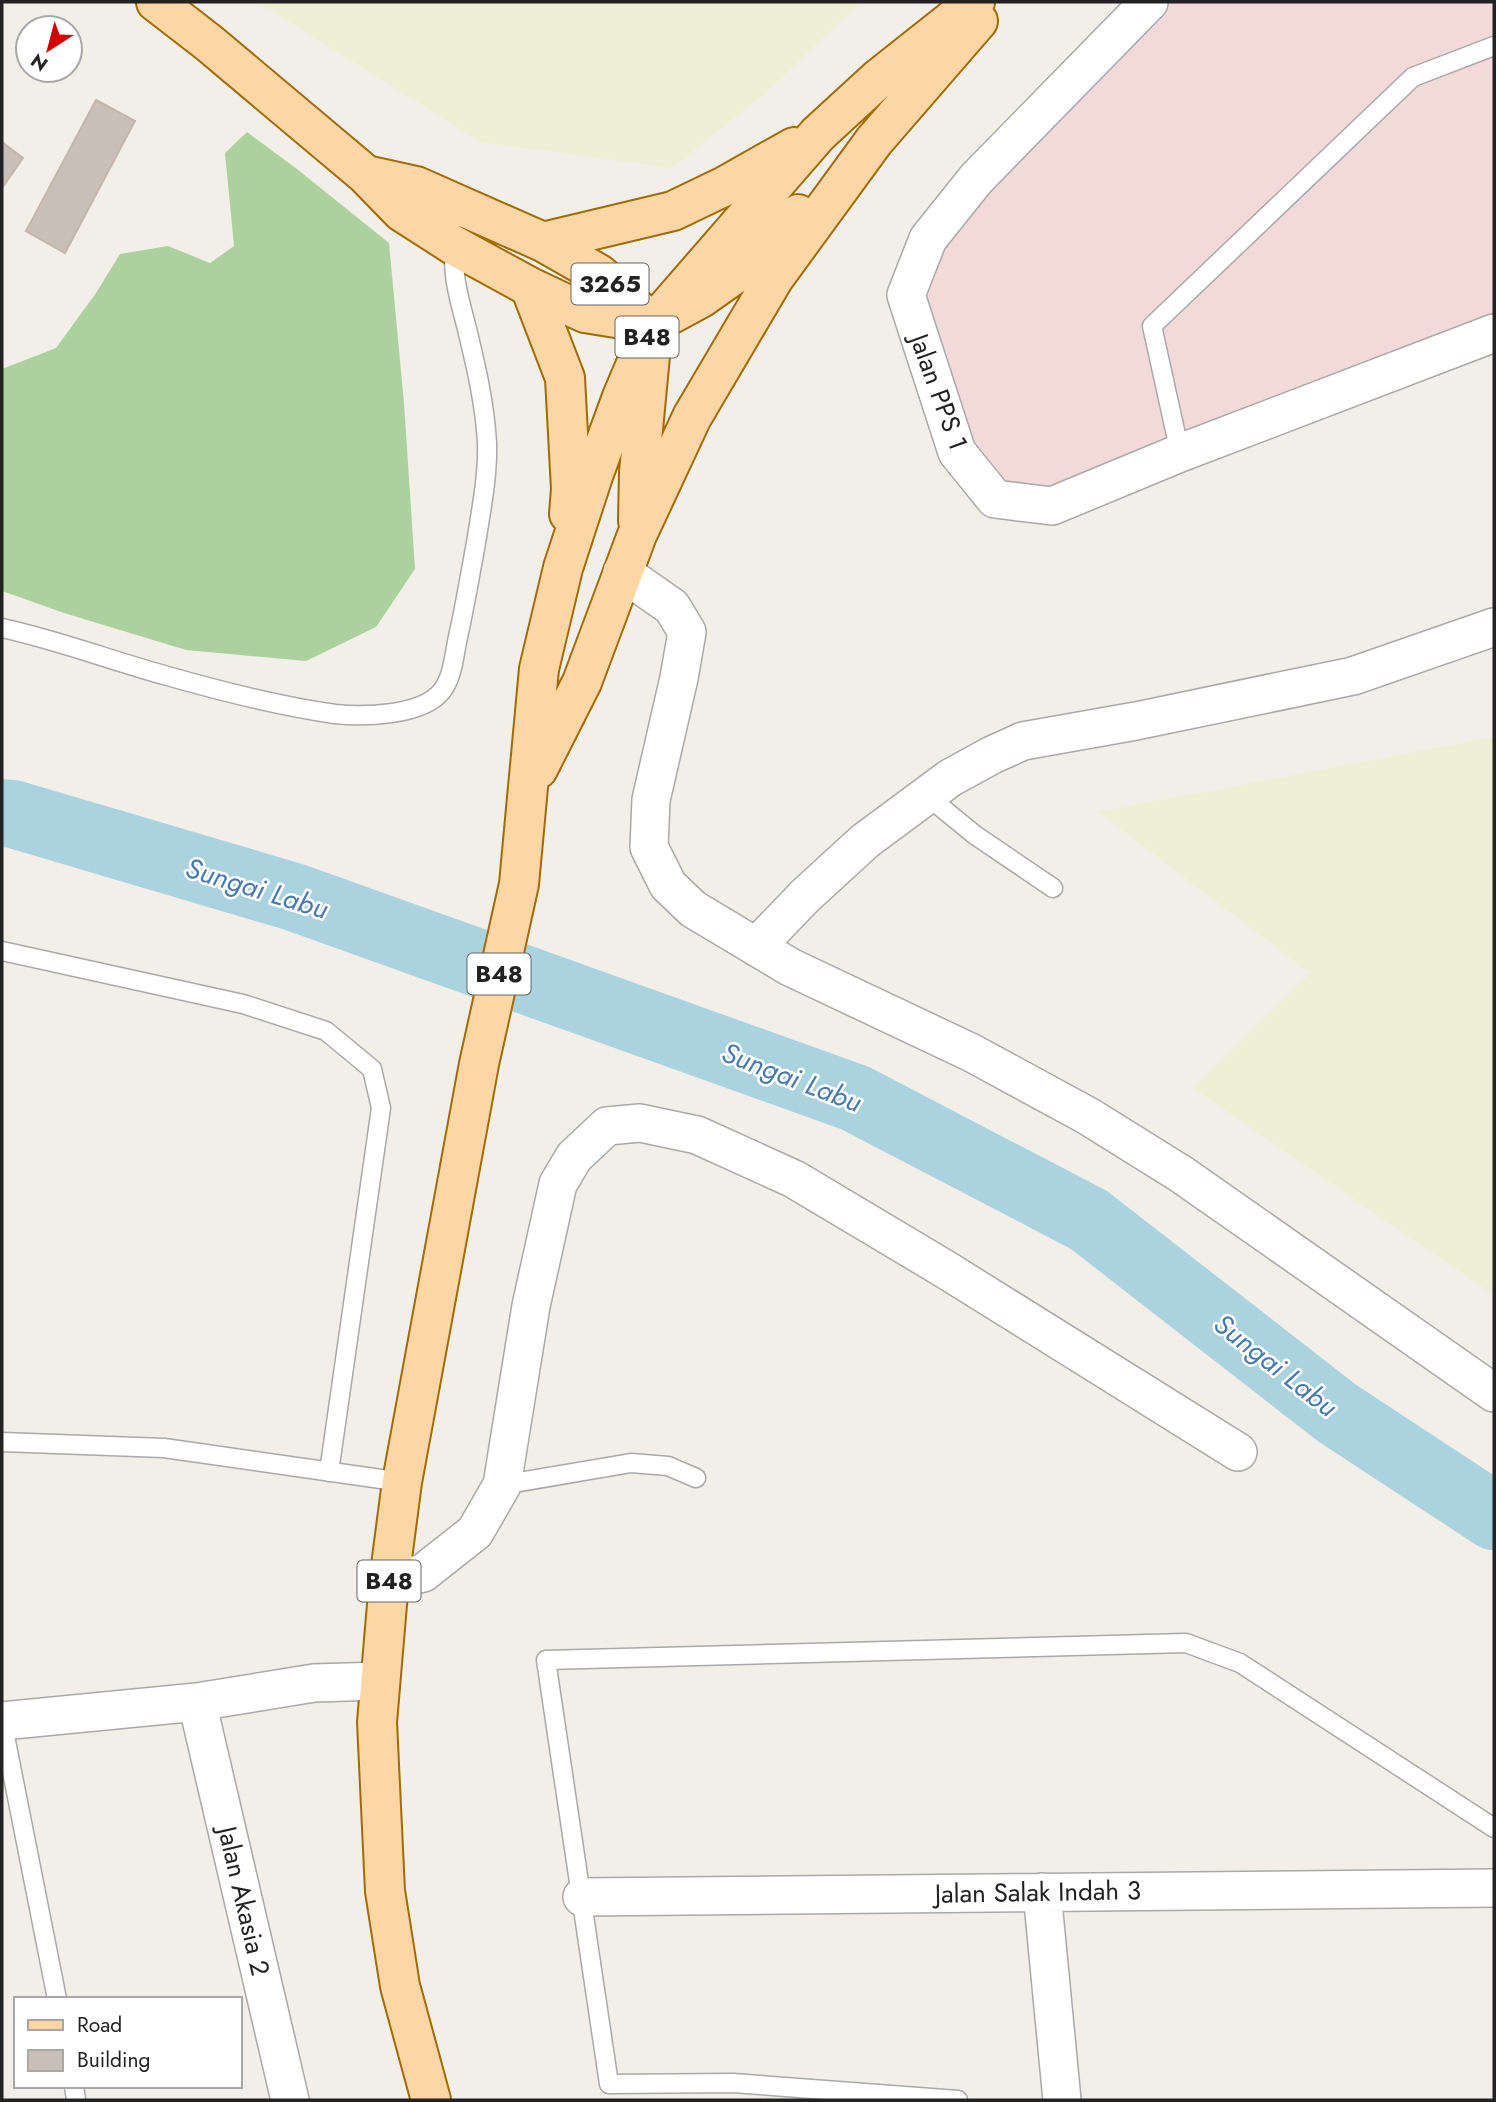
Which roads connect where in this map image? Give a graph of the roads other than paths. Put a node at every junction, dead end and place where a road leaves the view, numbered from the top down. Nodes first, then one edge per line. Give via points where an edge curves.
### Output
1 (156, 2) edge
2 (975, 2) edge
3 (995, 2) edge
4 (1149, 2) edge
5 (1494, 46) edge
6 (818, 134) junction
7 (874, 141) junction
8 (366, 175) junction
9 (542, 242) junction
10 (455, 246) junction
11 (530, 287) junction
12 (653, 324) junction
13 (1494, 333) edge
14 (1180, 453) junction
15 (637, 535) junction
16 (563, 568) junction
17 (622, 572) junction
18 (1494, 627) edge
19 (2, 628) edge
20 (527, 789) junction
21 (926, 795) junction
22 (1053, 888) dead end
23 (756, 947) junction
24 (2, 951) edge
25 (1494, 1393) edge
26 (2, 1442) edge
27 (1238, 1452) dead end
28 (329, 1472) junction
29 (696, 1478) dead end
30 (402, 1482) junction
31 (502, 1485) junction
32 (389, 1581) junction
33 (380, 1681) junction
34 (198, 1702) junction
35 (2, 1721) edge
36 (1494, 1828) edge
37 (1494, 1888) edge
38 (1042, 1892) junction
39 (582, 1897) junction
40 (57, 1997) edge
41 (290, 2100) edge
42 (431, 2100) edge
43 (958, 2100) edge
44 (1062, 2100) edge

1 - 8 main road, 3265
2 - 6 main road, B48
3 - 7 main road, B48
4 - 14 street, Jalan PPS 1 via 976,179 928,239 906,295 957,452 995,499 1052,506
5 - 14 lane via 1413,77 1152,327
6 - 9 main road via 673,211
6 - 12 main road, B48
7 - 12 main road, 3265 via 742,269
7 - 15 main road, B48 via 774,278 692,417
8 - 9 main road, 3265 via 416,186
8 - 10 main road, 3265 via 402,212
9 - 12 main road, 3265 via 599,274
10 - 11 main road, 3265
10 - 19 lane via 453,265 484,414 487,461 464,612 441,692 417,708 336,714 165,675
11 - 12 main road, 3265 via 585,313
11 - 16 main road via 565,379 572,489
12 - 15 main road, 3265
12 - 16 main road, B48 via 597,463
13 - 14 street, Jalan PPS 1
15 - 17 main road, B48
16 - 20 main road, B48 via 539,670
17 - 20 main road, B48 via 582,682
17 - 23 street via 672,607 687,632 652,800 649,847 668,885 693,909
18 - 21 street via 1353,676 1023,741
20 - 30 main road, B48 via 519,884 479,1064
21 - 22 lane
21 - 23 street via 865,841
23 - 25 street via 1088,1116 1181,1174
24 - 28 lane via 243,1004 326,1031 372,1069 381,1108
26 - 28 lane via 164,1448
27 - 31 street via 794,1179 697,1135 640,1123 607,1126 574,1157 558,1184 531,1306
28 - 30 lane
29 - 31 lane via 668,1466 631,1463
30 - 32 main road, B48
31 - 32 street via 475,1532 423,1573
32 - 33 main road, B48
33 - 34 street via 314,1683
33 - 42 main road, B48 via 377,1722 385,1891 400,1986
34 - 35 street
34 - 41 street, Jalan Akasia 2
35 - 40 lane
36 - 39 lane via 1240,1663 1186,1643 545,1660
37 - 38 street, Jalan Salak Indah 3
38 - 39 street, Jalan Salak Indah 3
38 - 44 street
39 - 43 lane via 609,2084 733,2083

